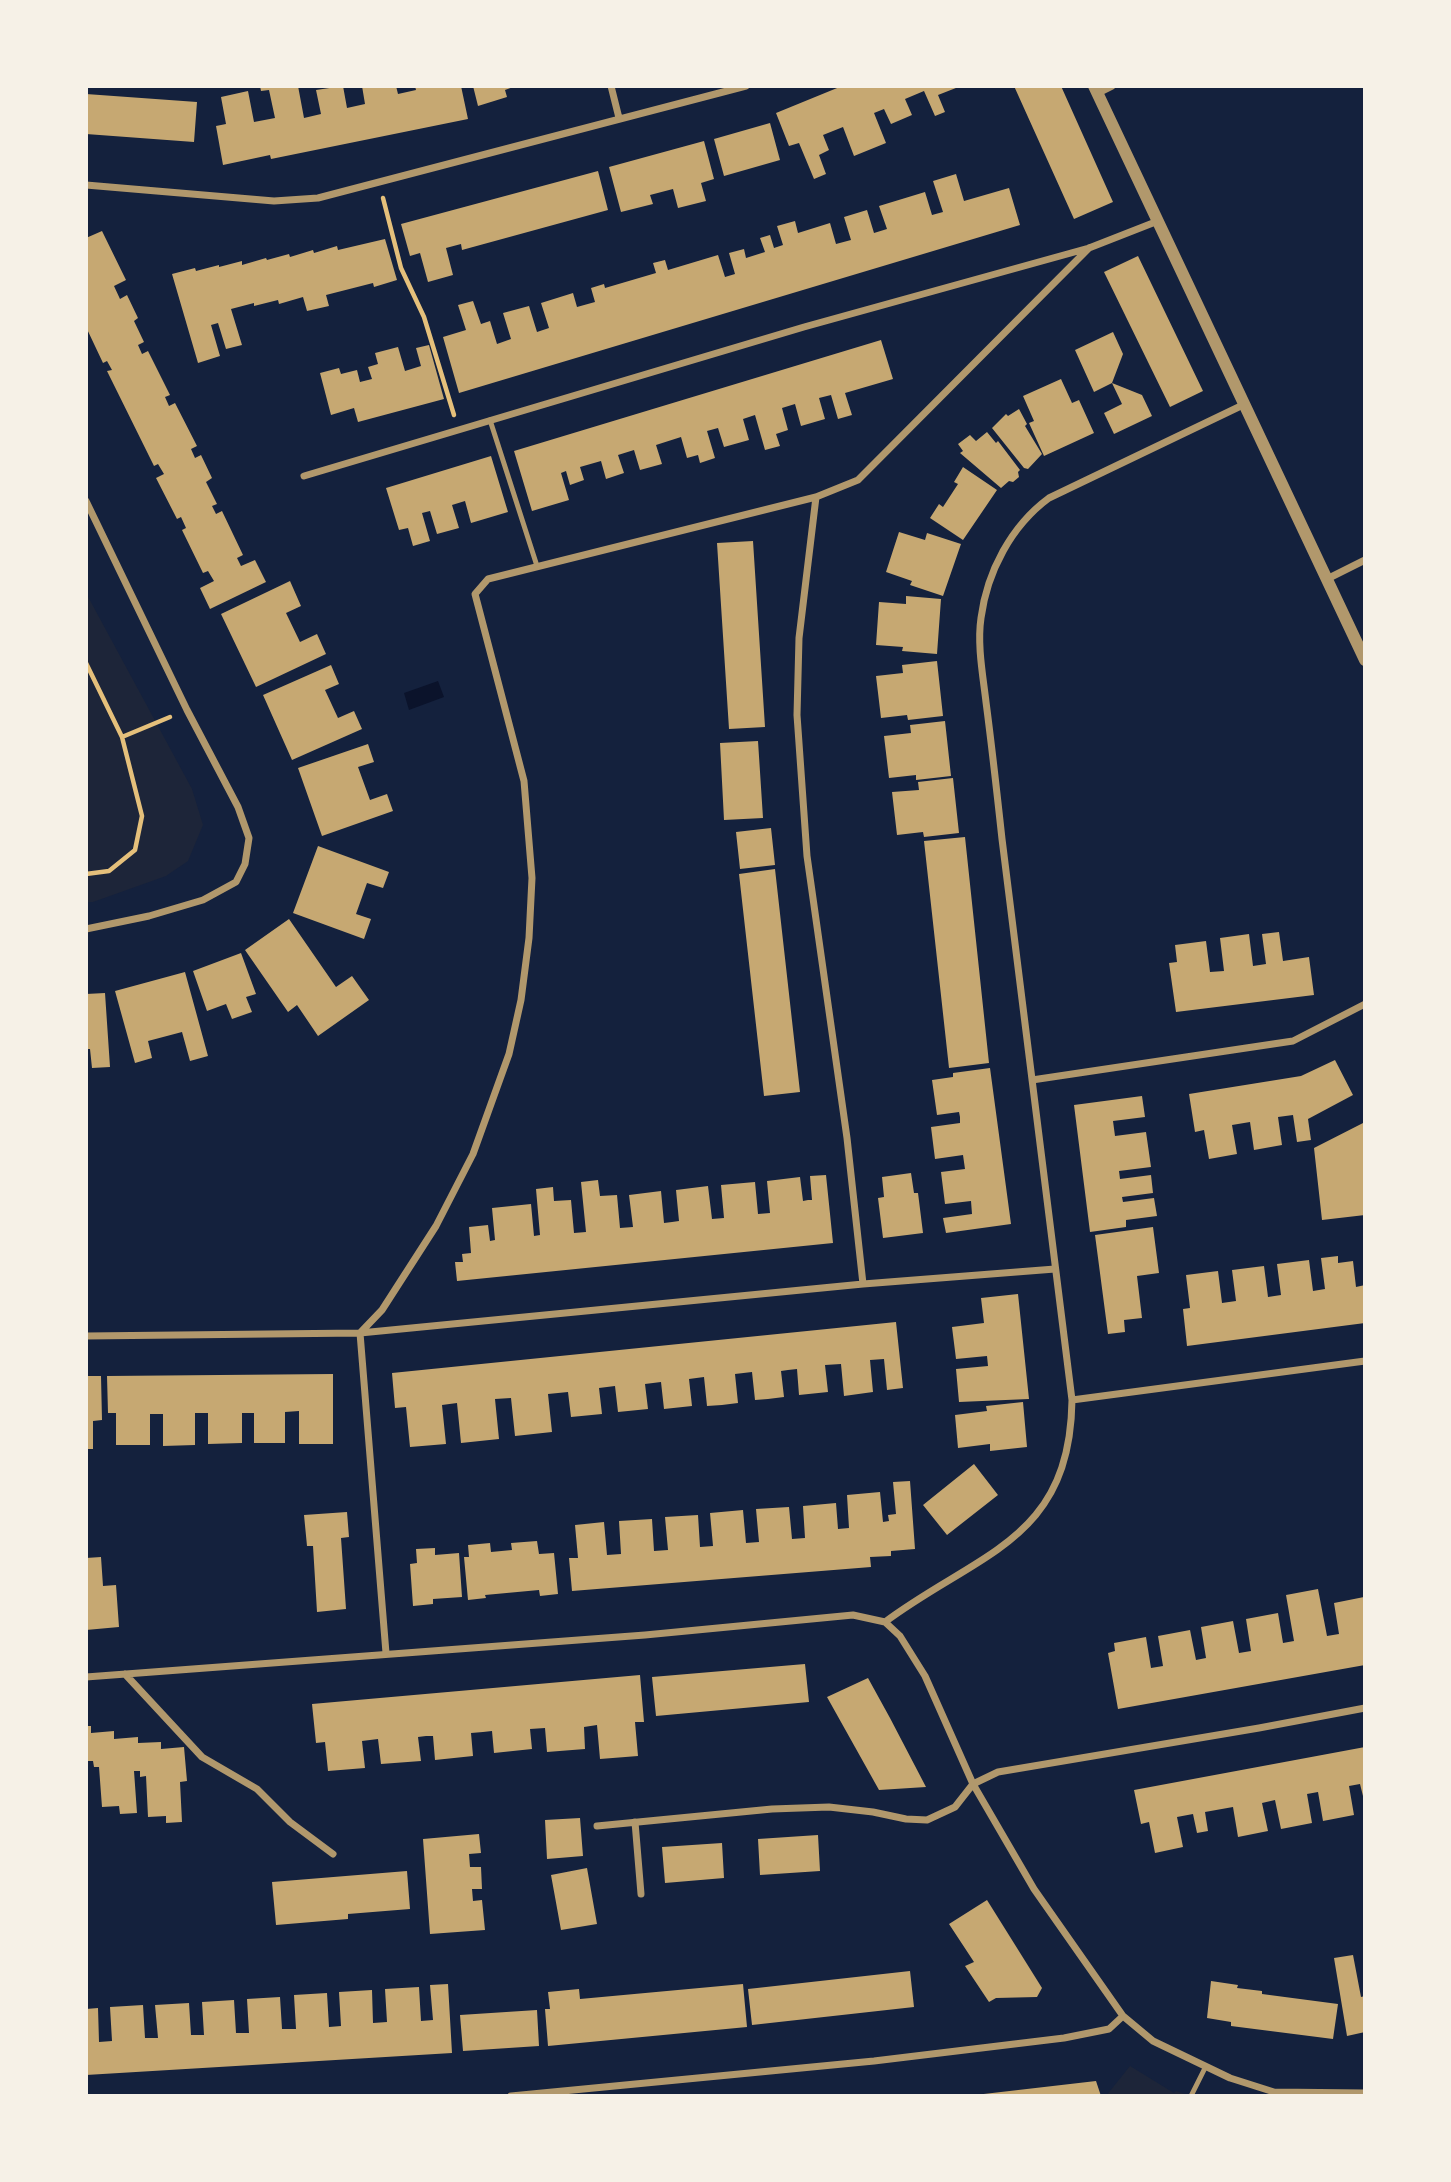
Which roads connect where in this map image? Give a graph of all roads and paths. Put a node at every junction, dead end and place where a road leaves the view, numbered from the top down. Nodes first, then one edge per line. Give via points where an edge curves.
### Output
1 (611, 86) edge
2 (746, 86) edge
3 (1112, 86) edge
4 (1096, 90) edge
5 (619, 118) junction
6 (378, 181) junction
7 (86, 185) edge
8 (1158, 221) junction
9 (1089, 248) junction
10 (1245, 404) junction
11 (490, 420) junction
12 (458, 430) junction
13 (304, 476) dead end
14 (816, 496) junction
15 (86, 500) edge
16 (1365, 560) edge
17 (537, 566) junction
18 (1327, 579) junction
19 (1365, 660) edge
20 (86, 663) edge
21 (187, 710) junction
22 (122, 737) junction
23 (86, 874) edge
24 (86, 929) edge
25 (1365, 1004) edge
26 (1032, 1080) junction
27 (1055, 1269) junction
28 (863, 1284) junction
29 (360, 1332) junction
30 (86, 1336) edge
31 (1365, 1361) edge
32 (1072, 1400) junction
33 (885, 1622) junction
34 (386, 1653) junction
35 (125, 1674) junction
36 (86, 1677) edge
37 (1365, 1708) edge
38 (973, 1784) junction
39 (635, 1822) junction
40 (597, 1826) dead end
41 (334, 1854) dead end
42 (641, 1894) dead end
43 (1123, 2016) junction
44 (1205, 2068) junction
45 (1365, 2093) edge
46 (512, 2096) edge
47 (1191, 2096) edge

1 - 5 street
2 - 5 street
3 - 4 street
4 - 8 street
5 - 6 street
6 - 7 street via 318,198 274,201
6 - 12 path via 401,268 424,317
8 - 9 street
8 - 10 street
9 - 11 street
9 - 14 street via 858,480
10 - 18 street
10 - 26 street via 1049,498 1031,511 995,565 985,594 981,656
11 - 12 street
11 - 17 lane
12 - 13 street
14 - 17 street
14 - 28 street via 799,638 797,715 807,856 848,1138
15 - 21 street
16 - 18 street
17 - 29 street via 488,579 475,594 524,781 532,878 522,1000 509,1054 473,1154 429,1237 382,1310
18 - 19 street
20 - 22 path
21 - 22 path
21 - 24 street via 238,807 249,838 245,864 236,882 203,900
22 - 23 path via 142,816 135,850 109,871
25 - 26 street via 1293,1041
26 - 27 street
27 - 28 street
27 - 32 street
28 - 29 street
29 - 30 street
29 - 34 street
31 - 32 street
32 - 33 street via 1070,1444 1063,1470 1042,1507 999,1550
33 - 34 street via 853,1615
33 - 38 street via 900,1636 925,1676
34 - 35 street
35 - 36 street
35 - 41 street via 202,1757 257,1789 290,1822
37 - 38 street via 998,1772
38 - 39 street via 954,1807 927,1820 829,1807
38 - 43 street via 1034,1889
39 - 40 street
39 - 42 street
43 - 44 street via 1153,2041
43 - 46 street via 1109,2029 1064,2038
44 - 45 street via 1273,2092
44 - 47 lane

